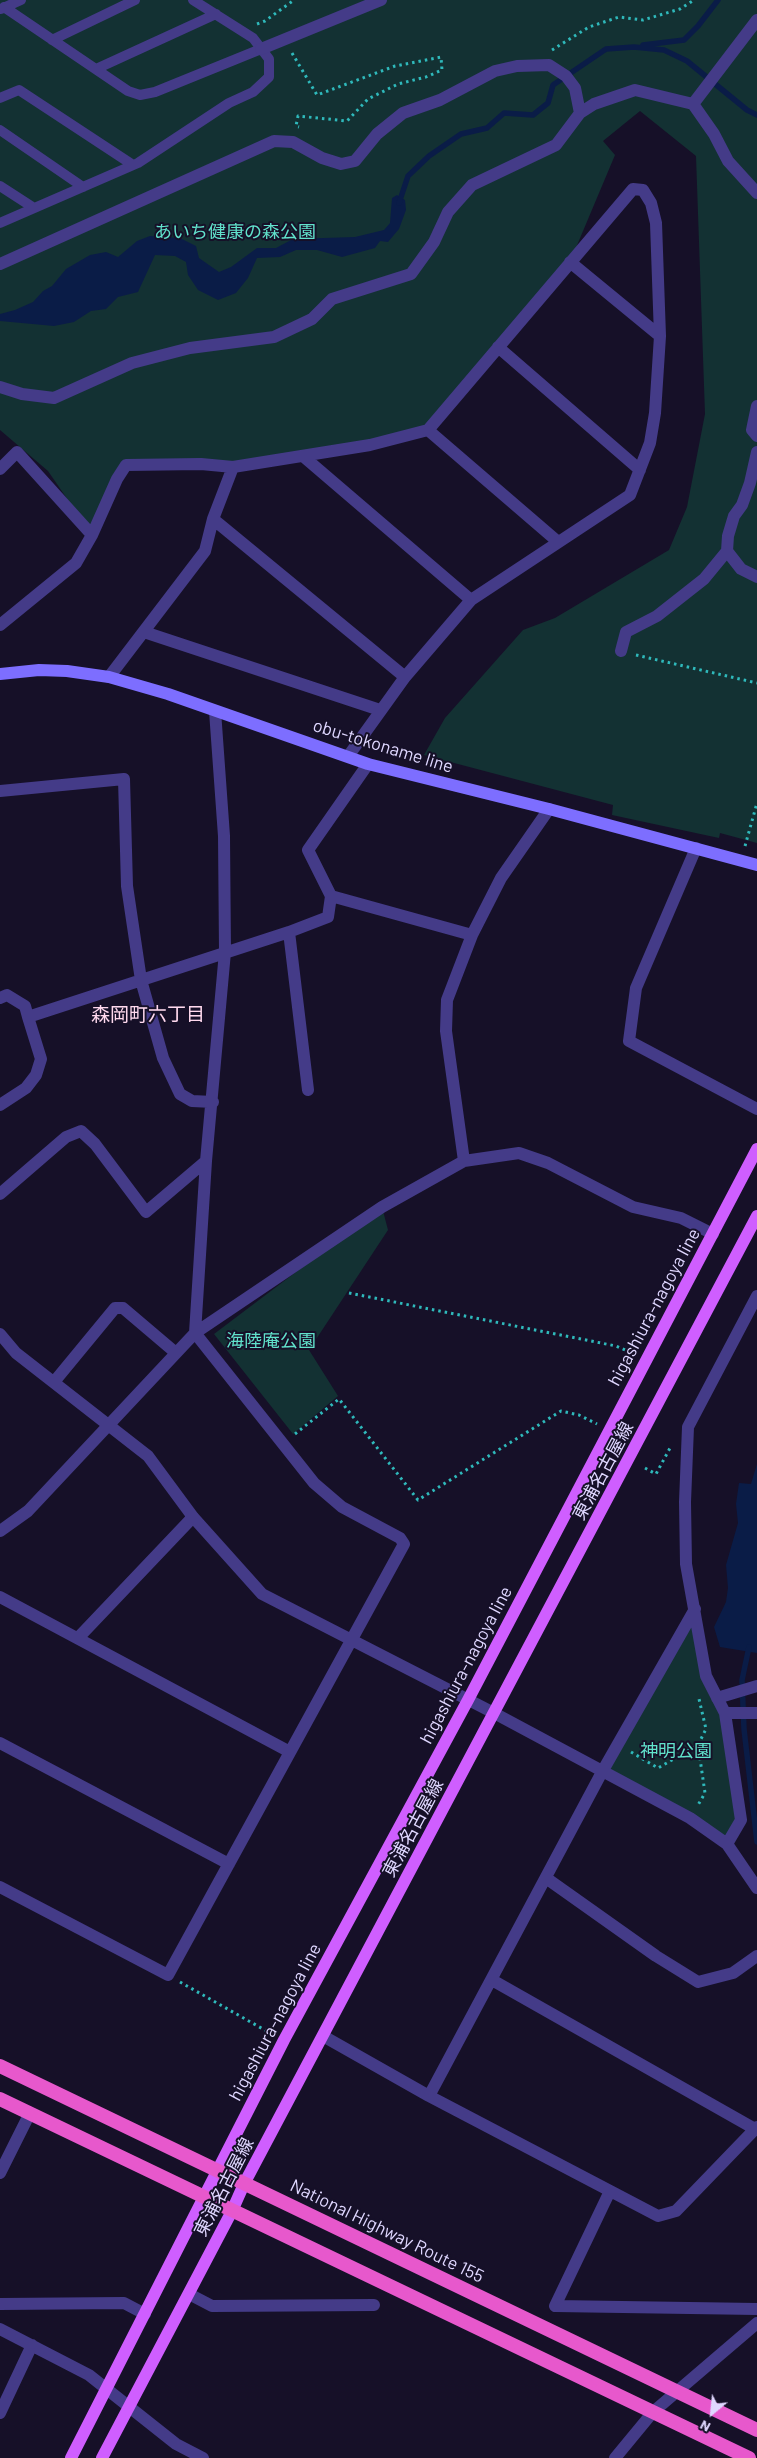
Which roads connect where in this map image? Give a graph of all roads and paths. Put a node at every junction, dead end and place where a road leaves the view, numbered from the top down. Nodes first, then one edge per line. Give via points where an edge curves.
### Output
1 (20, 0) edge
2 (135, 0) edge
3 (193, 0) edge
4 (294, 0) edge
5 (382, 0) edge
6 (694, 0) edge
7 (2, 8) edge
8 (216, 14) junction
9 (757, 20) edge
10 (250, 26) dead end
11 (284, 39) junction
12 (52, 40) junction
13 (261, 49) junction
14 (541, 65) junction
15 (96, 69) junction
16 (0, 98) edge
17 (693, 104) junction
18 (580, 113) junction
19 (0, 130) edge
20 (305, 131) dead end
21 (133, 165) junction
22 (0, 186) edge
23 (83, 187) junction
24 (757, 193) edge
25 (34, 208) junction
26 (0, 223) edge
27 (570, 262) junction
28 (0, 264) edge
29 (660, 336) junction
30 (498, 346) junction
31 (0, 387) edge
32 (757, 406) edge
33 (428, 430) junction
34 (757, 436) edge
35 (757, 452) edge
36 (304, 457) junction
37 (233, 467) junction
38 (0, 469) edge
39 (640, 470) junction
40 (213, 519) junction
41 (92, 535) junction
42 (557, 541) junction
43 (727, 551) junction
44 (757, 577) edge
45 (470, 600) junction
46 (0, 625) edge
47 (144, 632) junction
48 (621, 651) joint
49 (0, 674) edge
50 (109, 677) junction
51 (404, 677) junction
52 (757, 683) edge
53 (380, 710) junction
54 (214, 711) junction
55 (349, 756) junction
56 (368, 764) junction
57 (0, 791) edge
58 (757, 803) edge
59 (549, 809) junction
60 (696, 848) junction
61 (741, 860) junction
62 (757, 865) edge
63 (331, 896) junction
64 (289, 932) junction
65 (472, 935) junction
66 (224, 952) junction
67 (141, 980) junction
68 (0, 998) edge
69 (28, 1017) junction
70 (308, 1090) dead end
71 (213, 1102) junction
72 (0, 1105) edge
73 (757, 1109) edge
74 (757, 1149) edge
75 (206, 1161) junction
76 (464, 1161) junction
77 (0, 1194) edge
78 (757, 1216) edge
79 (713, 1234) junction
80 (349, 1293) dead end
81 (757, 1296) edge
82 (195, 1333) junction
83 (0, 1334) edge
84 (176, 1353) junction
85 (646, 1360) junction
86 (54, 1382) junction
87 (107, 1425) junction
88 (609, 1430) junction
89 (687, 1437) junction
90 (282, 1444) junction
91 (645, 1468) dead end
92 (193, 1516) junction
93 (0, 1531) edge
94 (0, 1597) edge
95 (695, 1609) junction
96 (78, 1638) junction
97 (352, 1639) junction
98 (757, 1686) edge
99 (697, 1694) dead end
100 (717, 1698) junction
101 (468, 1700) junction
102 (494, 1713) junction
103 (725, 1713) junction
104 (757, 1713) edge
105 (0, 1743) edge
106 (618, 1744) junction
107 (698, 1745) junction
108 (290, 1752) junction
109 (602, 1772) junction
110 (690, 1818) junction
111 (727, 1844) junction
112 (229, 1864) junction
113 (546, 1878) junction
114 (0, 1887) edge
115 (757, 1888) edge
116 (757, 1956) edge
117 (168, 1975) junction
118 (492, 1980) junction
119 (323, 2036) junction
120 (284, 2040) junction
121 (0, 2066) edge
122 (429, 2096) junction
123 (0, 2098) edge
124 (30, 2113) junction
125 (756, 2128) edge
126 (0, 2172) edge
127 (218, 2172) junction
128 (244, 2184) junction
129 (610, 2191) junction
130 (205, 2198) junction
131 (232, 2211) junction
132 (189, 2294) junction
133 (0, 2304) edge
134 (374, 2305) dead end
135 (757, 2309) edge
136 (146, 2314) junction
137 (757, 2323) edge
138 (0, 2329) edge
139 (32, 2345) junction
140 (107, 2389) junction
141 (676, 2392) junction
142 (130, 2408) junction
143 (653, 2412) junction
144 (0, 2413) edge
145 (757, 2430) edge
146 (744, 2457) edge
147 (71, 2458) edge
148 (102, 2458) edge
149 (203, 2458) edge
150 (615, 2458) edge

1 - 7 lane
2 - 12 lane
3 - 8 lane
4 - 10 path via 265,21
5 - 11 street
6 - 14 path via 680,9 643,20 619,17 589,27 552,50
7 - 12 lane
8 - 13 lane via 253,38
8 - 15 lane
9 - 17 street
11 - 13 street
11 - 20 path via 317,95 394,66 441,57 442,70 398,84 368,99 347,121 298,116 296,126
12 - 15 lane
13 - 15 lane via 155,92 140,95 128,91
13 - 21 lane via 269,59 269,77 253,92 229,103
14 - 18 street via 549,65 566,76 575,88
14 - 28 street via 495,71 440,100 404,112 377,134 355,161 341,164 293,142 274,141
16 - 21 lane via 19,90
17 - 18 street via 635,90 594,104
17 - 24 street via 728,161
18 - 31 street via 556,145 472,185 448,212 434,242 411,274 332,300 312,319 274,337 190,348 132,363 54,398
19 - 23 lane
21 - 23 lane
22 - 25 lane
23 - 25 lane
25 - 26 lane
27 - 29 street
27 - 29 street via 633,189 643,190 651,203 656,223
27 - 30 street
29 - 39 street via 655,413 650,443
30 - 33 street
30 - 39 street
32 - 34 street via 752,430
33 - 36 street
33 - 42 street
35 - 43 street via 750,483 734,516
36 - 37 street
36 - 45 street
37 - 40 street
37 - 41 street via 126,465
38 - 41 street via 17,452
39 - 42 street via 630,495
40 - 47 street via 205,551
40 - 51 street
41 - 46 street via 76,563
42 - 45 street
43 - 44 street via 741,569
43 - 48 street via 696,585 657,616 626,632
45 - 51 street
47 - 50 street
47 - 53 street
48 - 52 path
49 - 50 main road, obu-tokoname line via 39,670
50 - 54 main road, obu-tokoname line
51 - 53 street
53 - 55 street
54 - 55 main road, obu-tokoname line
54 - 66 street via 224,836
55 - 56 main road, obu-tokoname line
56 - 59 main road, obu-tokoname line
56 - 63 street via 308,850
57 - 67 street via 124,779 127,886
58 - 61 path
59 - 60 main road, obu-tokoname line
59 - 65 street via 501,878
60 - 61 main road, obu-tokoname line
60 - 73 street via 636,988 629,1041
61 - 62 main road, obu-tokoname line
63 - 64 street via 328,916
63 - 65 street
64 - 66 street
64 - 70 street
65 - 76 street via 447,1000 446,1030
66 - 67 street
66 - 71 street
67 - 69 street
67 - 71 street via 163,1058 180,1094 192,1102
68 - 69 street via 7,994 24,1006
69 - 72 street via 41,1059 36,1075 26,1088
71 - 75 street
74 - 79 main road, higashiura-nagoya line
75 - 77 street via 146,1212 95,1144 81,1131 66,1137
75 - 82 street
76 - 79 street via 519,1153 548,1163 633,1207 681,1218
76 - 82 street via 382,1207
78 - 102 main road, 東浦名古屋線
79 - 85 main road, higashiura-nagoya line
80 - 85 path via 616,1346
81 - 89 street via 688,1427
82 - 84 street
82 - 90 street
83 - 86 street via 16,1353
84 - 86 street via 123,1308 115,1308
84 - 87 street
85 - 88 main road, higashiura-nagoya line
86 - 87 street
87 - 92 street via 148,1456
87 - 93 street via 28,1511
88 - 90 path via 579,1415 561,1411 418,1500 339,1400
88 - 101 main road, higashiura-nagoya line
89 - 91 path via 676,1438 656,1474
89 - 95 street via 686,1564
90 - 97 street via 314,1482 342,1507 400,1538 404,1544
92 - 96 street
92 - 97 street via 262,1594
94 - 96 street
95 - 100 street via 706,1676
95 - 106 street
96 - 108 street
97 - 101 street
97 - 108 street
98 - 100 street
99 - 107 path via 706,1729
100 - 103 street
101 - 102 street
101 - 120 main road, higashiura-nagoya line
102 - 109 street
102 - 119 main road, 東浦名古屋線
103 - 104 street
103 - 111 street via 741,1820
105 - 112 street
106 - 107 path via 658,1768
106 - 109 street
107 - 110 path via 705,1793
108 - 112 street
109 - 110 street
109 - 113 street
110 - 111 street
111 - 115 street
112 - 117 street
113 - 116 street via 698,1982 733,1973
113 - 118 street
114 - 117 street
117 - 120 path
118 - 122 street
118 - 125 street
119 - 122 street
119 - 128 main road, 東浦名古屋線
120 - 127 main road, higashiura-nagoya line
121 - 127 highway, National Highway Route 155
122 - 129 street
123 - 124 highway
124 - 126 street
124 - 130 highway
125 - 129 street via 676,2211 658,2216
127 - 128 highway, National Highway Route 155
127 - 130 main road, higashiura-nagoya line
128 - 131 main road, 東浦名古屋線
128 - 141 highway, National Highway Route 155
129 - 135 street via 555,2306
130 - 131 highway
130 - 136 main road, 東浦名古屋線
131 - 132 main road, 東浦名古屋線
131 - 143 highway
132 - 134 street via 212,2306
132 - 142 main road, 東浦名古屋線
133 - 136 street via 124,2303
136 - 140 main road, 東浦名古屋線
137 - 141 street
138 - 139 street
139 - 140 street via 89,2375
139 - 144 street
140 - 142 street
140 - 147 main road, 東浦名古屋線
141 - 143 street
141 - 145 highway, National Highway Route 155
142 - 148 main road, 東浦名古屋線
142 - 149 street via 176,2444
143 - 146 highway
143 - 150 street

